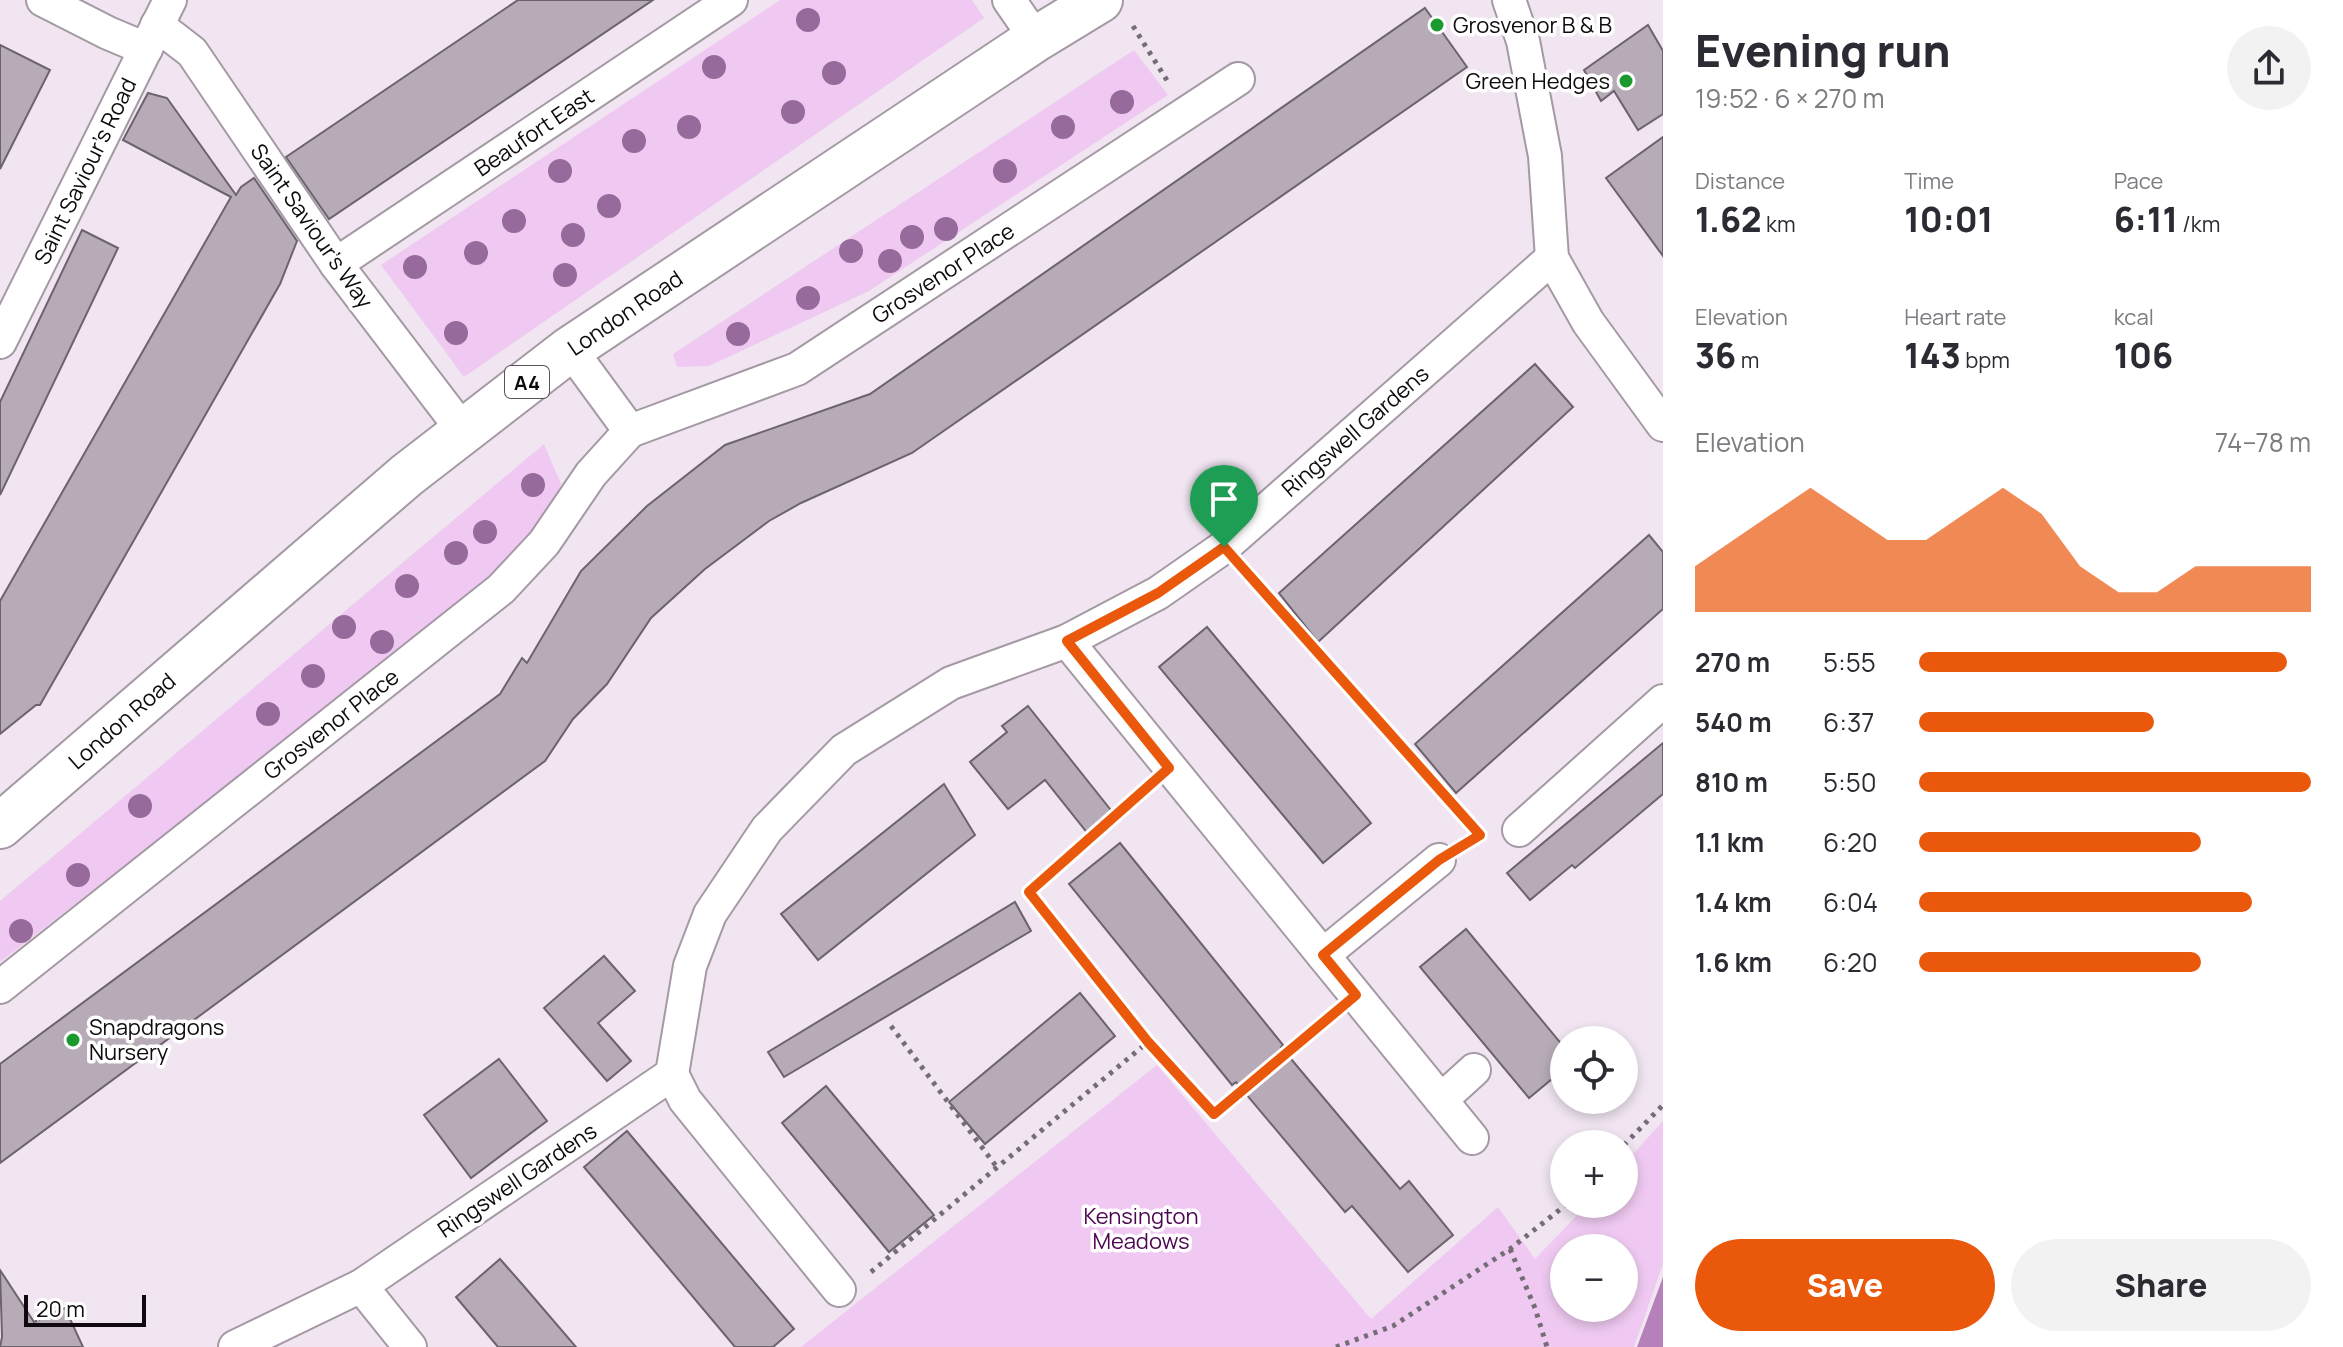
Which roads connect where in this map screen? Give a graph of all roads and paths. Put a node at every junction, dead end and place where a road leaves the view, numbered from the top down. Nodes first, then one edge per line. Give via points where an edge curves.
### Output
1 (43, 0) edge
2 (731, 0) edge
3 (1009, 0) edge
4 (1509, 0) edge
5 (1116, 13) edge
6 (158, 25) edge
7 (1036, 39) junction
8 (1238, 79) dead end
9 (1188, 113) junction
10 (1552, 258) junction
11 (336, 264) junction
12 (0, 342) edge
13 (570, 349) junction
14 (1663, 425) edge
15 (630, 431) junction
16 (464, 432) junction
17 (1224, 547) junction
18 (1067, 641) junction
19 (1663, 701) edge
20 (1169, 768) junction
21 (0, 826) edge
22 (1519, 830) joint
23 (1480, 835) junction
24 (1439, 860) joint
25 (1323, 955) junction
26 (0, 987) edge
27 (1356, 995) junction
28 (891, 1026) dead end
29 (1148, 1042) junction
30 (1474, 1070) dead end
31 (672, 1074) junction
32 (1441, 1100) junction
33 (1663, 1105) edge
34 (1638, 1131) edge
35 (1472, 1138) dead end
36 (996, 1166) junction
37 (1550, 1217) edge
38 (1510, 1249) junction
39 (361, 1286) junction
40 (839, 1290) joint
41 (235, 1347) edge
42 (410, 1347) edge
43 (1336, 1347) edge
44 (1547, 1347) edge

1 - 6 street, Saint Saviour's Way via 108,33
2 - 11 street, Beaufort East
3 - 7 street
4 - 10 street via 1523,41 1545,156
5 - 7 highway, London Road / A4
5 - 9 path
6 - 11 street, Saint Saviour's Way via 192,52
6 - 12 street, Saint Saviour's Road
7 - 13 highway, London Road / A4
8 - 9 street, Grosvenor Place
9 - 15 street, Grosvenor Place via 797,369
10 - 14 street via 1588,322
10 - 17 street, Ringswell Gardens
11 - 16 street, Saint Saviour's Way
13 - 15 street
13 - 16 highway, London Road / A4
15 - 26 street, Grosvenor Place via 591,474 544,543 501,589
16 - 21 highway, London Road / A4 via 407,475
17 - 18 street, Ringswell Gardens via 1158,593
17 - 23 path
18 - 20 street
18 - 31 street, Ringswell Gardens via 951,683 911,708 844,750 767,829 710,914 690,966
19 - 22 street
20 - 25 street
20 - 29 path via 1029,892
22 - 23 path
23 - 24 path
24 - 25 street
25 - 27 street
27 - 29 path via 1214,1114
27 - 32 street
28 - 36 path
29 - 36 path
30 - 32 street
31 - 39 street, Ringswell Gardens
31 - 40 street via 685,1100
32 - 35 street
33 - 34 path
36 - 40 path via 867,1276
37 - 38 path
38 - 43 path via 1393,1326
38 - 44 path
39 - 41 street, Ringswell Gardens
39 - 42 street

